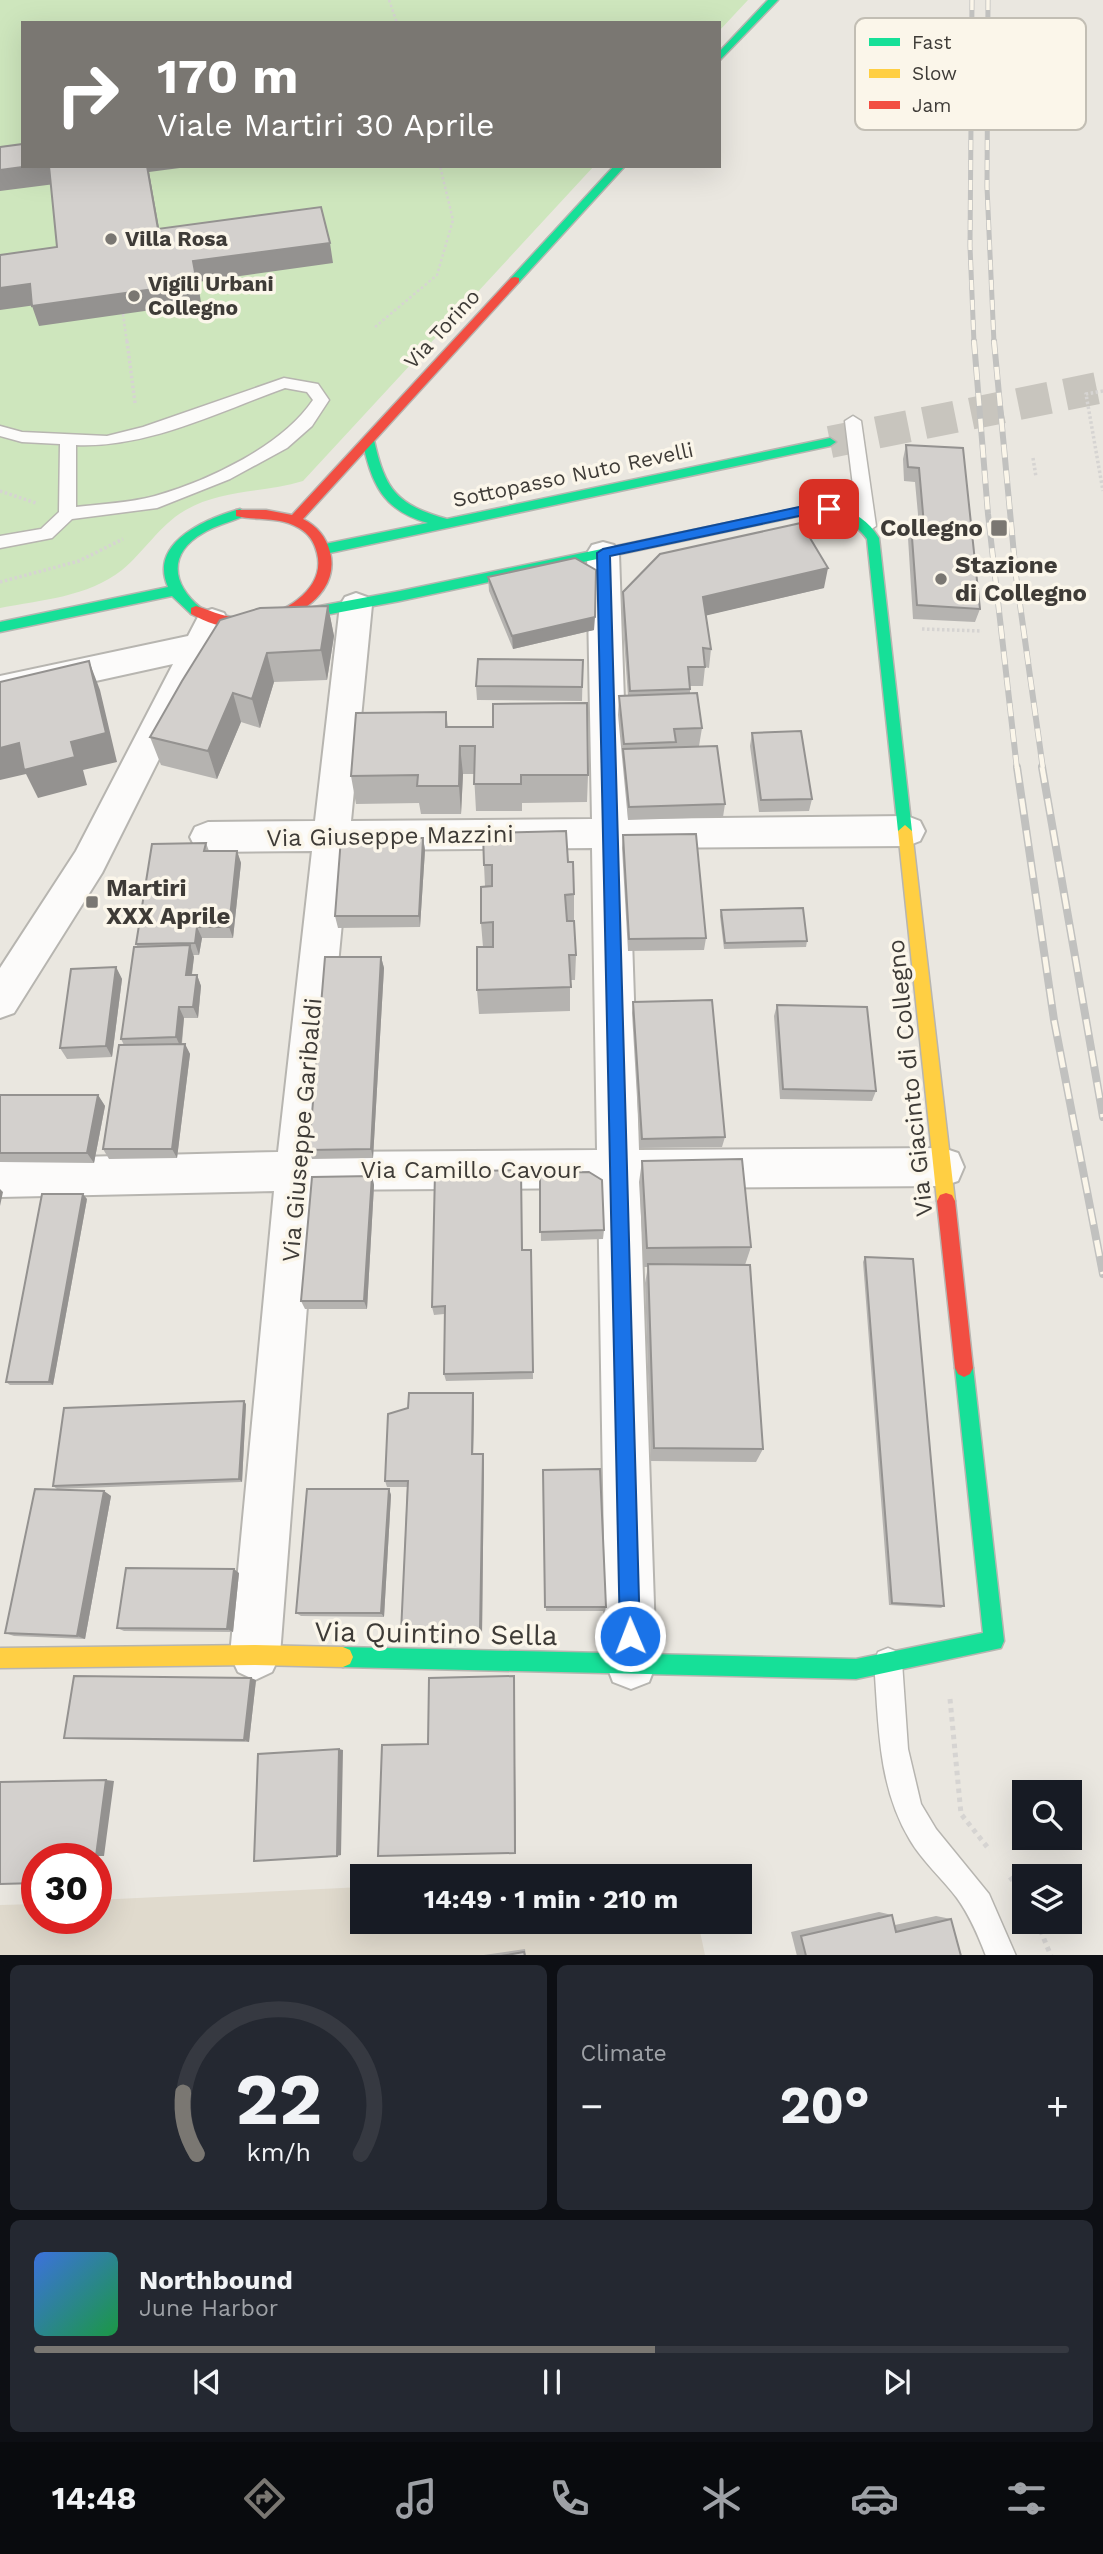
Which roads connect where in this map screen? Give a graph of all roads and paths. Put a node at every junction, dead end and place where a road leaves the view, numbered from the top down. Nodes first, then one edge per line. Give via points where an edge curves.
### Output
1 (389, 0) edge
2 (773, 0) edge
3 (396, 21) edge
4 (721, 56) edge
5 (440, 168) edge
6 (618, 168) edge
7 (375, 327) dead end
8 (1103, 391) edge
9 (853, 421) dead end
10 (0, 431) edge
11 (68, 439) junction
12 (368, 440) junction
13 (830, 442) tunnel mouth
14 (1033, 458) dead end
15 (1036, 477) dead end
16 (1103, 491) edge
17 (67, 513) junction
18 (295, 520) junction
19 (862, 522) junction
20 (449, 523) junction
21 (126, 537) dead end
22 (0, 542) edge
23 (325, 549) junction
24 (603, 553) junction
25 (0, 582) edge
26 (172, 591) junction
27 (356, 605) junction
28 (268, 621) junction
29 (0, 627) edge
30 (883, 628) junction
31 (982, 631) edge
32 (205, 633) junction
33 (0, 689) edge
34 (907, 831) junction
35 (611, 834) junction
36 (331, 836) junction
37 (208, 838) dead end
38 (0, 1001) edge
39 (943, 1167) junction
40 (618, 1169) junction
41 (298, 1171) junction
42 (0, 1178) edge
43 (994, 1640) joint
44 (945, 1650) junction
45 (255, 1655) junction
46 (0, 1658) edge
47 (888, 1662) junction
48 (631, 1664) junction
49 (994, 1857) dead end
50 (1003, 1867) dead end
51 (1012, 1879) edge
52 (1042, 1934) edge
53 (1001, 1955) edge
54 (1051, 1955) edge

1 - 3 path
2 - 4 street
5 - 7 path via 453,220 437,275
6 - 12 street, Via Torino
8 - 16 path via 1086,394
9 - 19 lane
10 - 11 lane
11 - 17 lane
11 - 17 lane via 107,441 146,432 284,383 312,388 321,400 306,422 281,444 223,475 157,502
12 - 18 street, Via Torino
12 - 20 street via 374,472 394,506 414,517
13 - 20 street, Sottopasso Nuto Revelli
14 - 15 path
17 - 22 lane via 46,534
18 - 23 street via 314,533
18 - 26 street via 269,513 240,513 212,521 189,535 174,554 169,572
19 - 24 street via 829,509 813,509
19 - 30 street, Via Giacinto di Collegno via 873,538
20 - 23 street, Sottopasso Nuto Revelli
21 - 25 path via 79,561
23 - 28 street via 326,570 316,591 296,609
24 - 27 street
24 - 35 street
26 - 29 street
26 - 32 street
27 - 28 street
27 - 36 street, Via Giuseppe Garibaldi
28 - 32 street
30 - 31 path
30 - 34 street, Via Giacinto di Collegno
32 - 33 street
32 - 38 street via 89,862
34 - 35 street, Via Giuseppe Mazzini
34 - 39 street, Via Giacinto di Collegno
35 - 36 street, Via Giuseppe Mazzini
35 - 40 street
36 - 37 street, Via Giuseppe Mazzini
36 - 41 street, Via Giuseppe Garibaldi
39 - 40 street, Via Camillo Cavour
39 - 43 street, Via Giacinto di Collegno
40 - 41 street, Via Camillo Cavour
40 - 48 street
41 - 42 street, Via Camillo Cavour
41 - 45 street, Via Giuseppe Garibaldi
43 - 44 street, Via Quintino Sella
44 - 47 street, Via Quintino Sella
44 - 49 path via 961,1814
45 - 46 street, Via Quintino Sella
45 - 48 street, Via Quintino Sella
47 - 48 street, Via Quintino Sella via 856,1669
47 - 53 lane via 900,1783 918,1828 972,1895 990,1924
50 - 51 path
52 - 54 path

